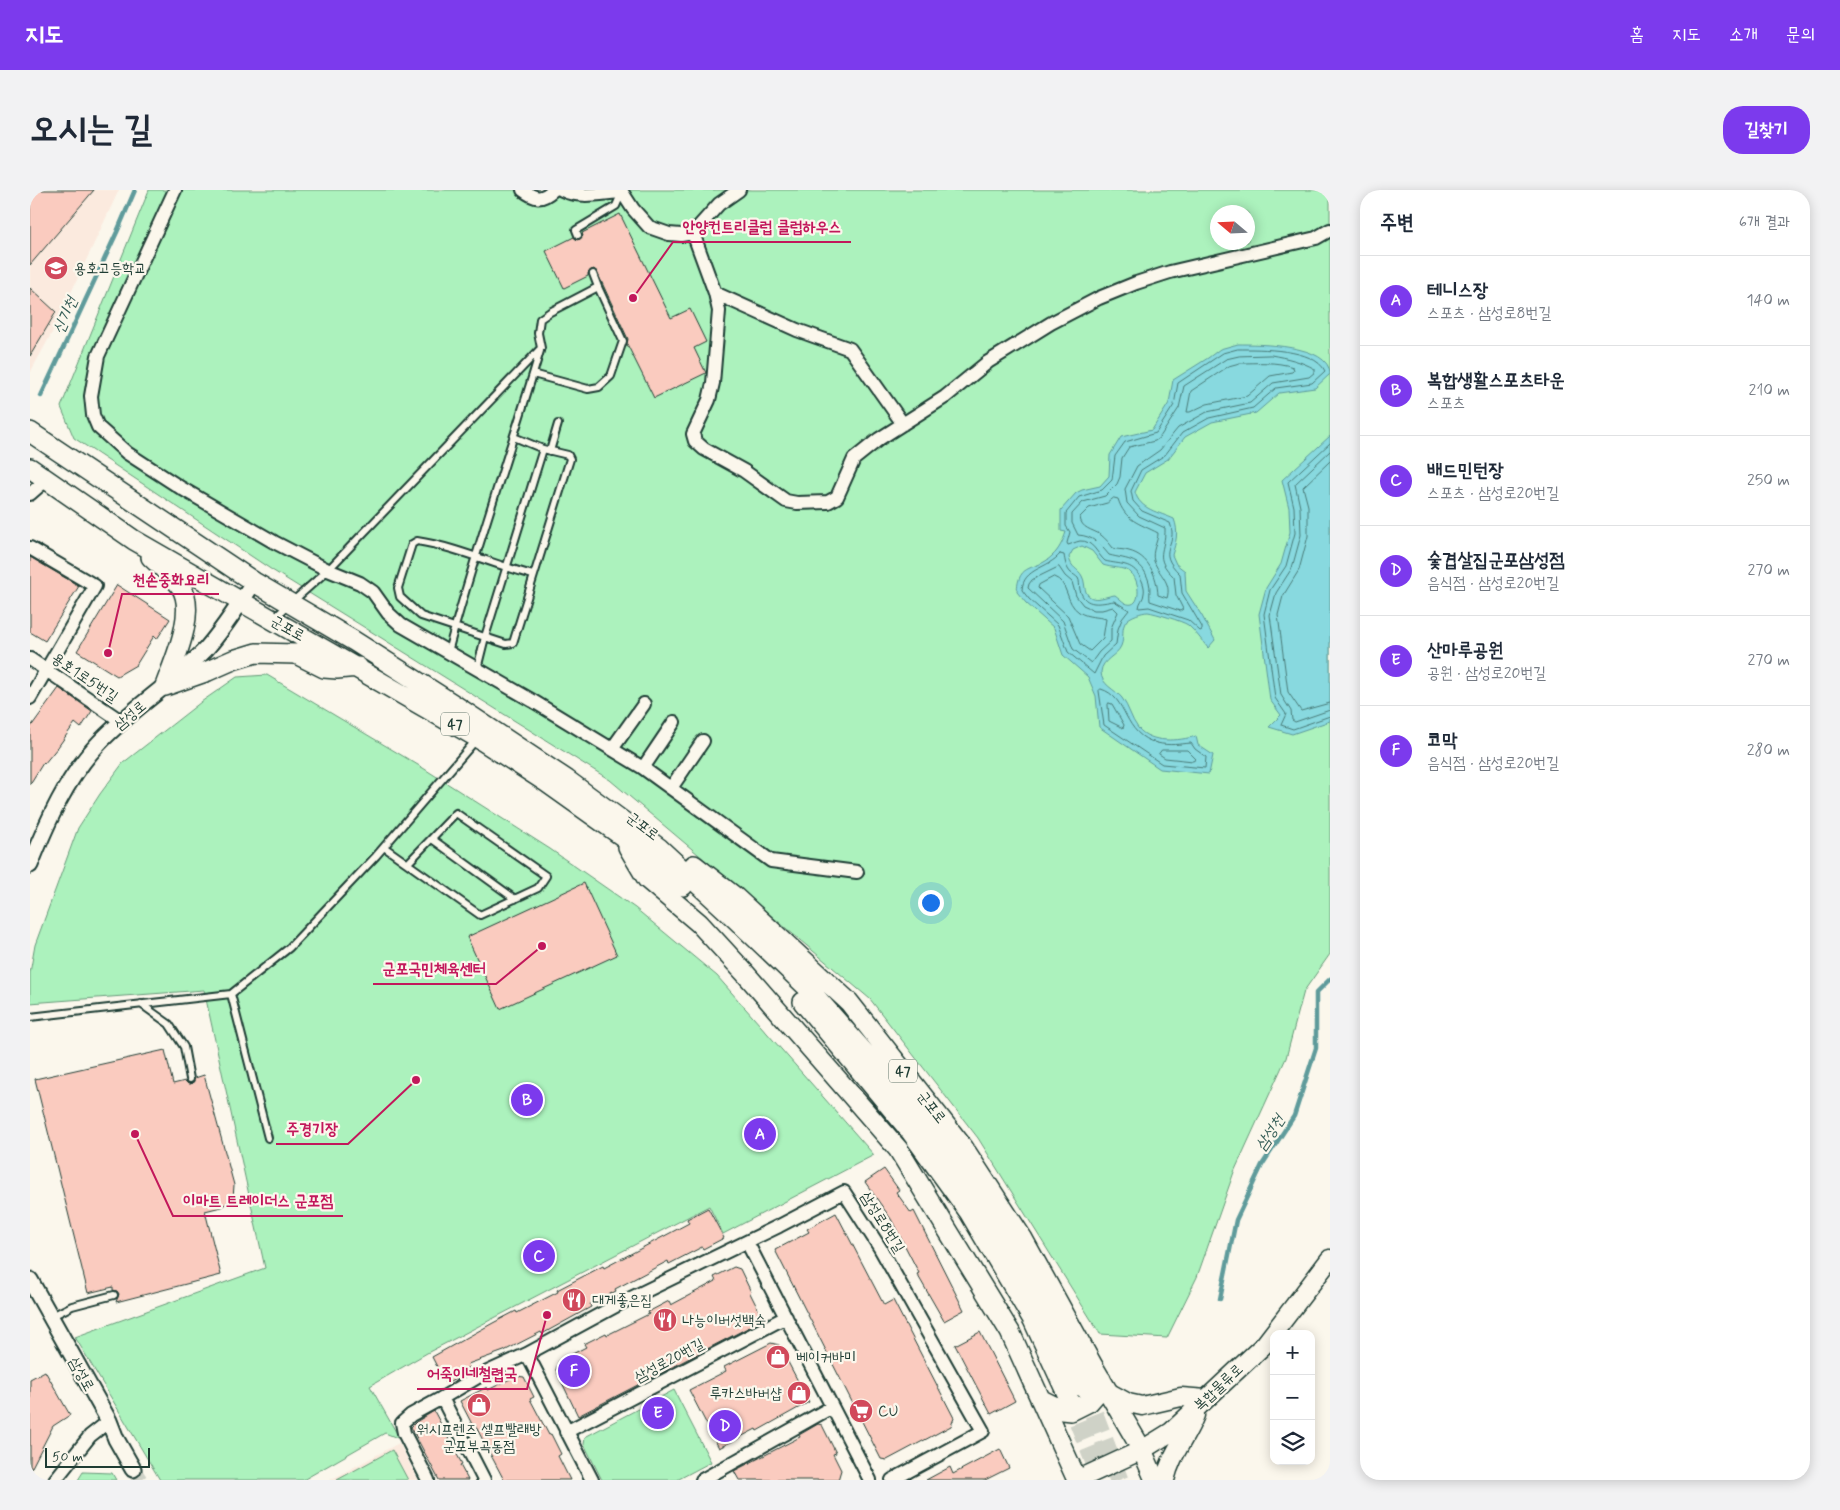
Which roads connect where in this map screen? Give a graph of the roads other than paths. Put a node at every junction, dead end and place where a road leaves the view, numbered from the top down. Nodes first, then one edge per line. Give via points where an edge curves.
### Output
1 (175, 190) edge
2 (523, 190) edge
3 (553, 190) edge
4 (562, 190) edge
5 (739, 190) edge
6 (622, 192) junction
7 (1330, 230) edge
8 (693, 232) junction
9 (578, 235) dead end
10 (593, 274) dead end
11 (598, 287) junction
12 (715, 293) junction
13 (541, 348) junction
14 (533, 374) junction
15 (558, 424) dead end
16 (903, 424) junction
17 (30, 432) edge
18 (514, 437) junction
19 (546, 450) junction
20 (30, 468) edge
21 (46, 480) junction
22 (30, 494) edge
23 (134, 540) junction
24 (30, 548) edge
25 (475, 556) junction
26 (506, 568) junction
27 (328, 570) junction
28 (533, 575) junction
29 (254, 582) junction
30 (241, 602) junction
31 (290, 603) junction
32 (272, 620) junction
33 (455, 628) junction
34 (485, 637) junction
35 (448, 654) junction
36 (30, 659) edge
37 (358, 667) junction
38 (477, 670) junction
39 (47, 671) junction
40 (377, 679) junction
41 (166, 686) junction
42 (30, 698) edge
43 (453, 704) junction
44 (644, 704) dead end
45 (121, 721) junction
46 (674, 722) dead end
47 (478, 738) junction
48 (703, 741) dead end
49 (612, 749) junction
50 (643, 768) junction
51 (567, 780) junction
52 (671, 788) junction
53 (622, 836) junction
54 (432, 839) junction
55 (384, 847) junction
56 (408, 863) junction
57 (30, 865) edge
58 (857, 872) dead end
59 (514, 899) junction
60 (231, 994) junction
61 (141, 1004) junction
62 (30, 1017) edge
63 (190, 1079) dead end
64 (268, 1138) dead end
65 (747, 1242) junction
66 (1330, 1259) edge
67 (30, 1280) edge
68 (114, 1295) dead end
69 (50, 1317) junction
70 (786, 1317) junction
71 (527, 1354) junction
72 (1104, 1386) junction
73 (442, 1398) junction
74 (1040, 1399) junction
75 (1202, 1403) junction
76 (832, 1407) junction
77 (109, 1421) junction
78 (566, 1432) junction
79 (1142, 1450) junction
80 (133, 1469) tunnel mouth
81 (55, 1480) edge
82 (428, 1480) edge
83 (484, 1480) edge
84 (592, 1480) edge
85 (702, 1480) edge
86 (870, 1480) edge
87 (892, 1480) edge
88 (1077, 1480) edge
89 (1155, 1480) edge
90 (1165, 1480) edge

1 - 27 street via 98,356 91,396 93,415 98,427 127,453 181,488
2 - 3 street via 534,198 541,198
4 - 6 street via 579,195
5 - 8 street via 719,204
6 - 8 street via 649,226 681,235
6 - 9 lane via 616,206 576,230
7 - 16 street via 1316,238 1170,272 1099,298 988,362 945,397
8 - 12 street
10 - 11 lane
11 - 13 lane via 540,319
11 - 14 lane via 623,341 611,376 599,386 588,389
12 - 16 street via 797,330 850,349
12 - 16 street via 719,311 714,383 693,434 695,441 704,449 750,475 786,501 828,502 837,497 854,459
13 - 14 lane
13 - 27 lane
14 - 18 lane
15 - 19 lane
17 - 29 main road, 군포로 / 47
18 - 19 lane
18 - 25 lane
19 - 26 lane
19 - 28 lane via 568,455 570,459
20 - 21 main road, 군포로 / 47
21 - 22 street
21 - 23 main road, 군포로 / 47
23 - 30 main road, 군포로 / 47
23 - 41 main road via 181,588 185,599 184,630
24 - 39 street via 95,586
25 - 26 lane
25 - 33 lane
25 - 33 lane via 417,541 412,544 398,588 400,597 421,616
26 - 28 lane
26 - 34 lane
27 - 31 lane
27 - 35 street via 373,592 395,620
28 - 34 lane via 513,643
29 - 30 street, 삼성로
29 - 31 main road, 군포로 / 47
30 - 32 main road, 군포로 / 47
30 - 41 street, 삼성로 via 205,649
31 - 32 lane
31 - 43 main road, 군포로 / 47
32 - 37 main road, 군포로 / 47
33 - 34 lane
33 - 35 lane
34 - 38 lane
35 - 38 street
36 - 39 street, 용호1로5번길
37 - 40 main road, 군포로 / 47
37 - 41 main road via 324,668 296,654 256,653
38 - 49 street
39 - 42 street
39 - 45 street, 용호1로5번길
40 - 43 main road via 379,673 383,674 437,704
40 - 47 main road, 군포로 / 47
41 - 45 street, 삼성로
43 - 51 main road, 군포로 / 47
44 - 49 street
45 - 57 street, 삼성로 via 77,770
46 - 50 street
47 - 53 main road, 군포로 / 47
47 - 55 lane
48 - 52 street
49 - 50 street
50 - 52 street
51 - 53 main road, 군포로 / 47 via 659,848 726,909 807,987 866,1054 983,1203 1011,1249 1076,1392 969,1212 911,1132 791,988 718,916
51 - 72 main road, 군포로 / 47 via 598,792 734,896 849,1002 968,1155 1023,1238
52 - 58 street via 771,861
53 - 74 main road, 군포로 / 47 via 647,879 699,923 898,1149 1010,1332
54 - 56 lane
54 - 59 lane
54 - 59 lane via 456,813 546,876 538,888
55 - 56 lane
55 - 60 lane via 289,948
56 - 59 lane via 480,915
60 - 61 lane
60 - 64 lane
61 - 62 lane
61 - 63 lane via 168,1024 184,1047
65 - 70 street
65 - 71 street via 623,1302
65 - 87 street, 삼성로8번길 via 844,1192 880,1248 983,1431
66 - 75 main road, 복합물류로 via 1265,1344
67 - 69 street, 삼성로
68 - 69 lane via 72,1306
69 - 77 street, 삼성로
70 - 76 street
70 - 78 street, 삼성로20번길
71 - 73 street
71 - 78 street
72 - 74 main road via 1089,1402 1071,1410 1062,1410
72 - 75 main road via 1128,1402 1142,1406 1181,1397
72 - 79 main road, 군포로 / 47
73 - 82 street via 410,1415 402,1423
73 - 83 street
74 - 88 main road, 군포로 / 47
75 - 79 main road, 복합물류로 via 1170,1432
75 - 90 main road via 1174,1454
76 - 85 street
76 - 86 street
77 - 80 street, 삼성로
77 - 81 street via 90,1436
78 - 84 street
79 - 88 main road, 복합물류로
79 - 89 main road, 군포로 / 47

